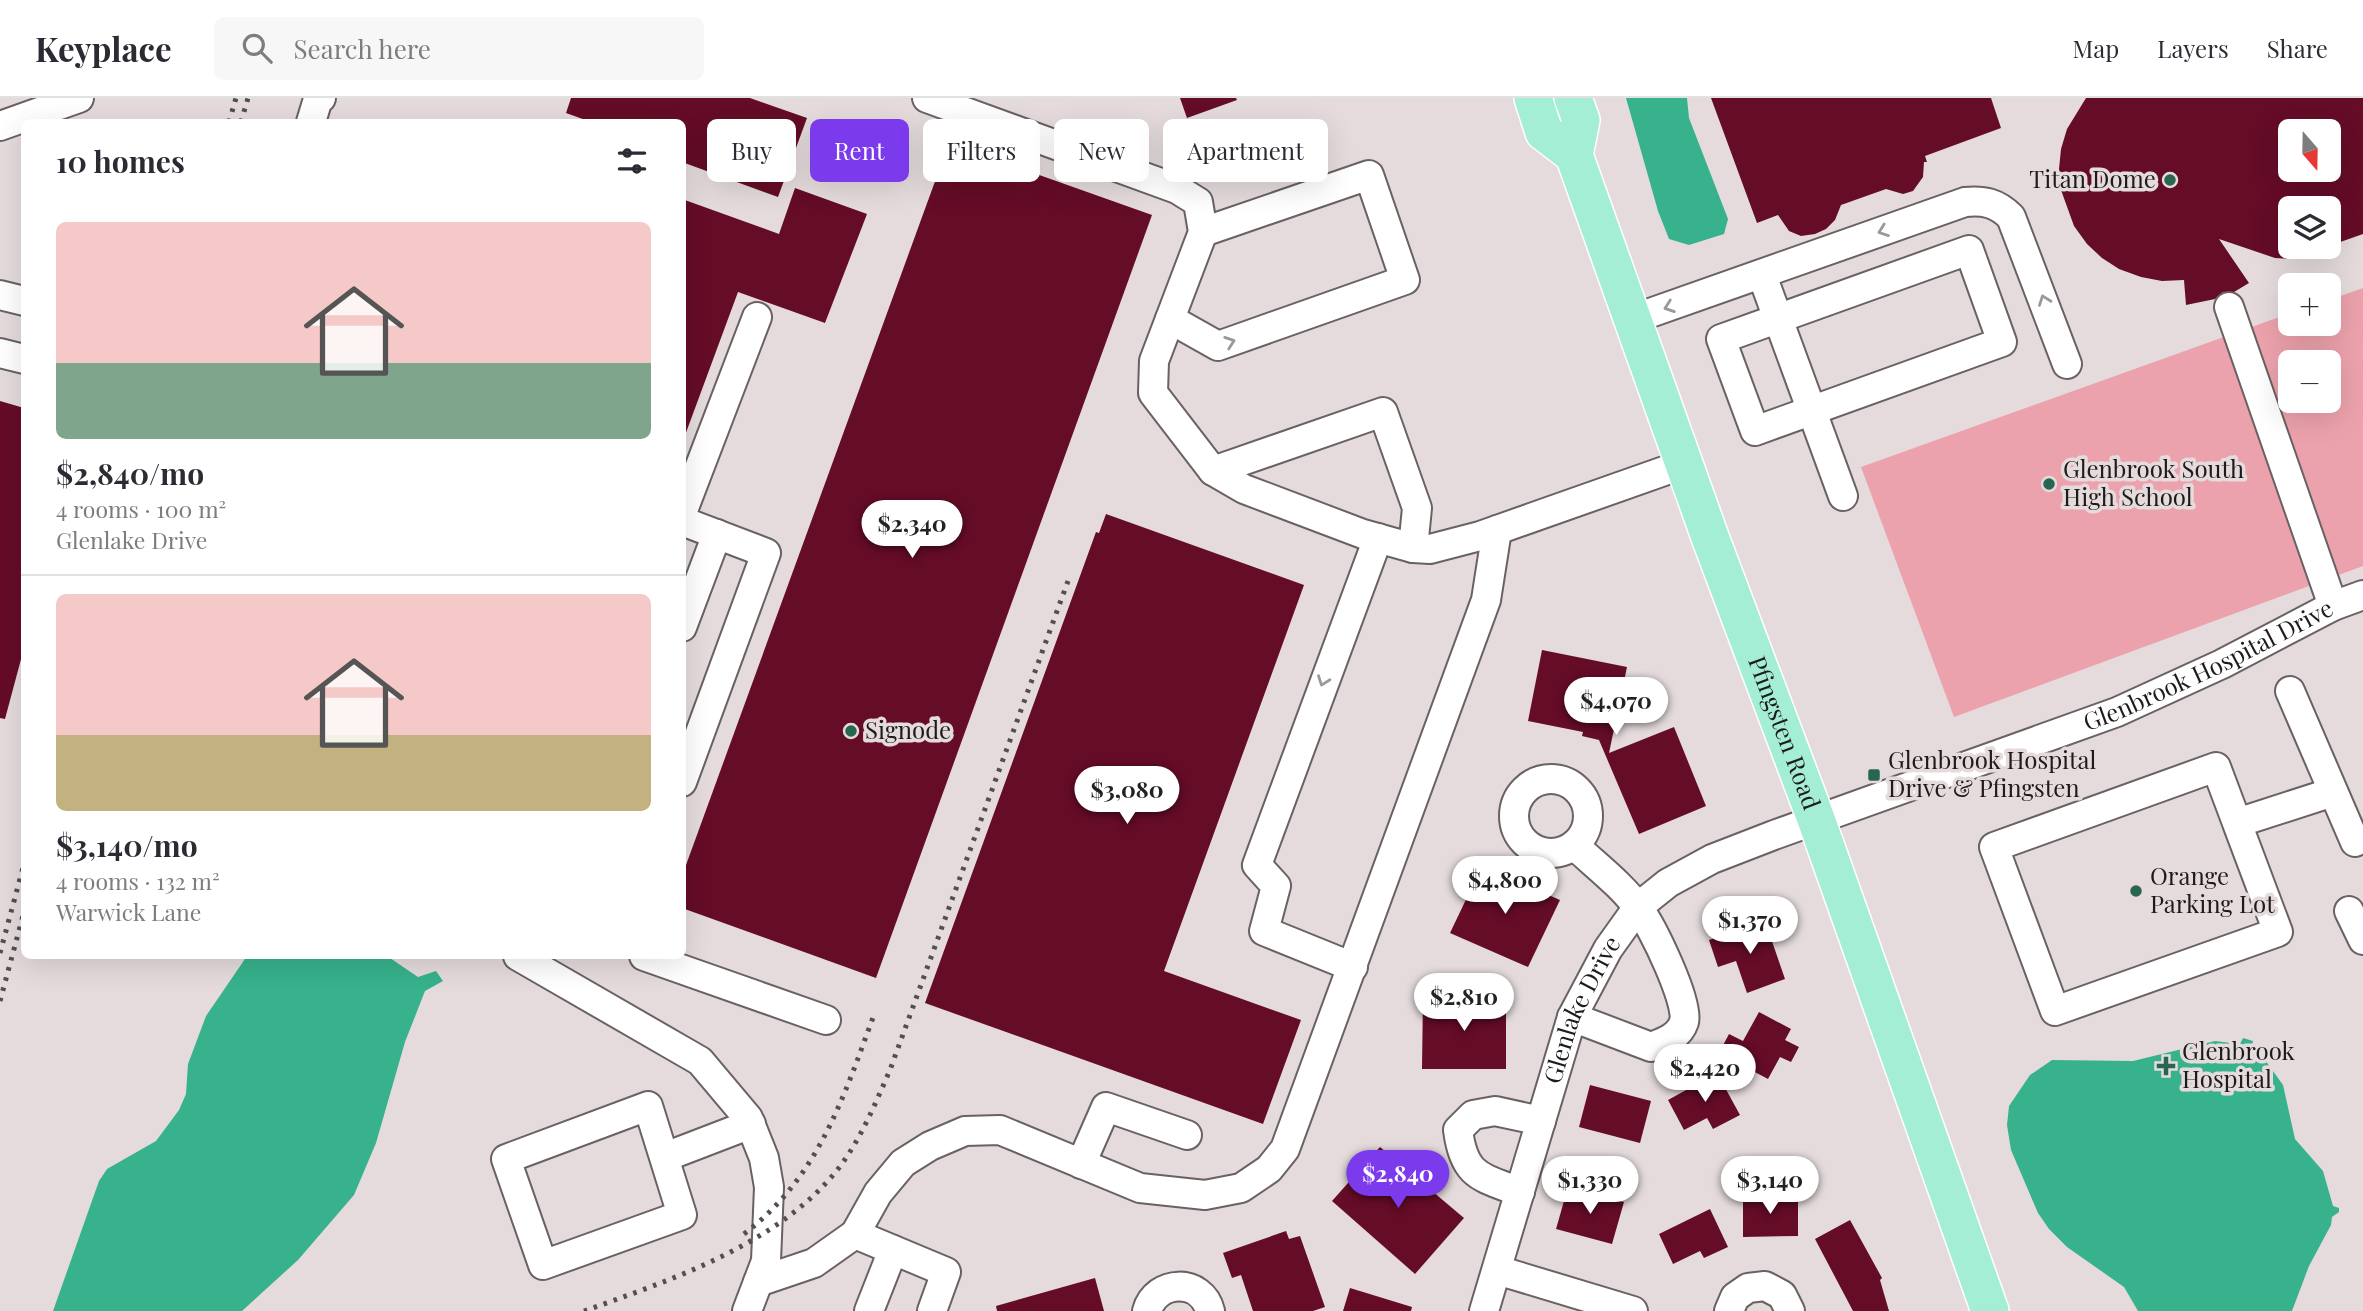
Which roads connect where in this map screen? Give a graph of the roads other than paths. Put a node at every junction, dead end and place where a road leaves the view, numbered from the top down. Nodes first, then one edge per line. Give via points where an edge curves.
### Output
1 (79, 98) edge
2 (321, 98) edge
3 (927, 98) edge
4 (1533, 98) edge
5 (1573, 98) edge
6 (313, 119) edge
7 (0, 126) edge
8 (1574, 155) junction
9 (1203, 232) junction
10 (1762, 275) junction
11 (0, 295) edge
12 (21, 300) edge
13 (2229, 307) dead end
14 (757, 317) dead end
15 (1170, 318) junction
16 (1778, 318) junction
17 (1633, 319) junction
18 (0, 353) edge
19 (21, 358) edge
20 (2067, 364) dead end
21 (1811, 411) junction
22 (1684, 464) junction
23 (1213, 471) junction
24 (1843, 496) dead end
25 (686, 503) edge
26 (686, 522) edge
27 (1497, 530) junction
28 (717, 534) junction
29 (1378, 538) junction
30 (1413, 548) junction
31 (2363, 594) edge
32 (2333, 606) junction
33 (686, 616) edge
34 (2290, 691) dead end
35 (686, 771) edge
36 (2333, 792) junction
37 (1816, 819) junction
38 (2237, 823) junction
39 (2356, 842) dead end
40 (1574, 845) dead end
41 (1638, 907) junction
42 (2349, 911) dead end
43 (2363, 940) edge
44 (530, 959) edge
45 (653, 959) edge
46 (1353, 967) junction
47 (1572, 1017) junction
48 (826, 1020) dead end
49 (1541, 1121) junction
50 (751, 1124) junction
51 (1188, 1135) dead end
52 (665, 1157) junction
53 (1082, 1164) junction
54 (1520, 1192) junction
55 (855, 1234) junction
56 (893, 1250) junction
57 (1497, 1270) junction
58 (758, 1282) junction
59 (747, 1311) edge
60 (869, 1311) edge
61 (932, 1311) edge
62 (1147, 1311) edge
63 (1210, 1311) edge
64 (1484, 1311) edge
65 (1633, 1311) edge
66 (1729, 1311) edge
67 (1790, 1311) edge
68 (1990, 1311) edge

1 - 7 street
2 - 6 street
3 - 9 street via 1177,189 1198,202
4 - 8 main road via 1544,132
5 - 8 main road via 1581,120
8 - 17 main road, Pfingsten Road
9 - 15 street
15 -> 9 street via 1218,346 1405,280 1369,175
10 - 16 street
10 -> 17 street
20 -> 10 street via 2017,229 2011,217 1992,203 1965,202
11 - 12 street
13 - 32 street
14 - 25 street
15 - 23 street via 1154,361 1153,393
16 - 21 street
16 - 21 street via 1721,339 1755,431
16 - 21 street via 1969,250 2002,342
17 - 22 main road, Pfingsten Road
18 - 19 street
21 - 24 street
22 - 27 street
22 - 37 main road, Pfingsten Road
23 - 29 street via 1244,489
23 - 30 street via 1383,412 1416,508
26 - 28 street
27 - 30 street via 1430,549
27 - 46 street via 1486,600
28 - 33 street
28 - 35 street via 766,553
29 - 30 street
29 -> 46 street via 1257,865 1276,886 1264,931
31 - 32 street, Glenbrook Hospital Drive
32 - 37 street, Glenbrook Hospital Drive via 2117,712
34 - 36 street
36 - 38 street
36 - 39 street
37 - 41 street, Glenlake Drive via 1712,859 1668,883
37 - 68 main road, Pfingsten Road
38 - 38 street via 2216,767 1994,847 2055,1011 2278,932
40 - 41 street
41 - 47 street, Glenlake Drive via 1608,949
41 - 47 street via 1685,1010 1683,1024 1670,1040 1651,1047
42 - 43 street
44 - 50 street via 700,1060
45 - 48 street
46 - 53 street via 1285,1149 1269,1169 1241,1188 1205,1195 1140,1188
47 - 49 street, Glenlake Drive
49 - 54 street, Glenlake Drive
49 - 54 street via 1495,1111 1473,1115 1458,1130 1461,1152 1475,1174
50 - 52 street
50 - 58 street via 769,1187 766,1261
51 - 53 street via 1106,1107
52 - 52 street via 648,1106 506,1159 544,1265 682,1215
53 - 55 street via 1000,1130 965,1131 902,1163
54 - 57 street, Glenlake Drive
55 - 56 street
55 - 58 street via 814,1263
56 - 60 street
56 - 61 street via 946,1272
57 - 64 street, Glenlake Drive
57 - 65 street
58 - 59 street
62 - 63 street via 1156,1295 1175,1286 1195,1290
66 - 67 street via 1735,1297 1748,1288 1765,1286 1782,1294

